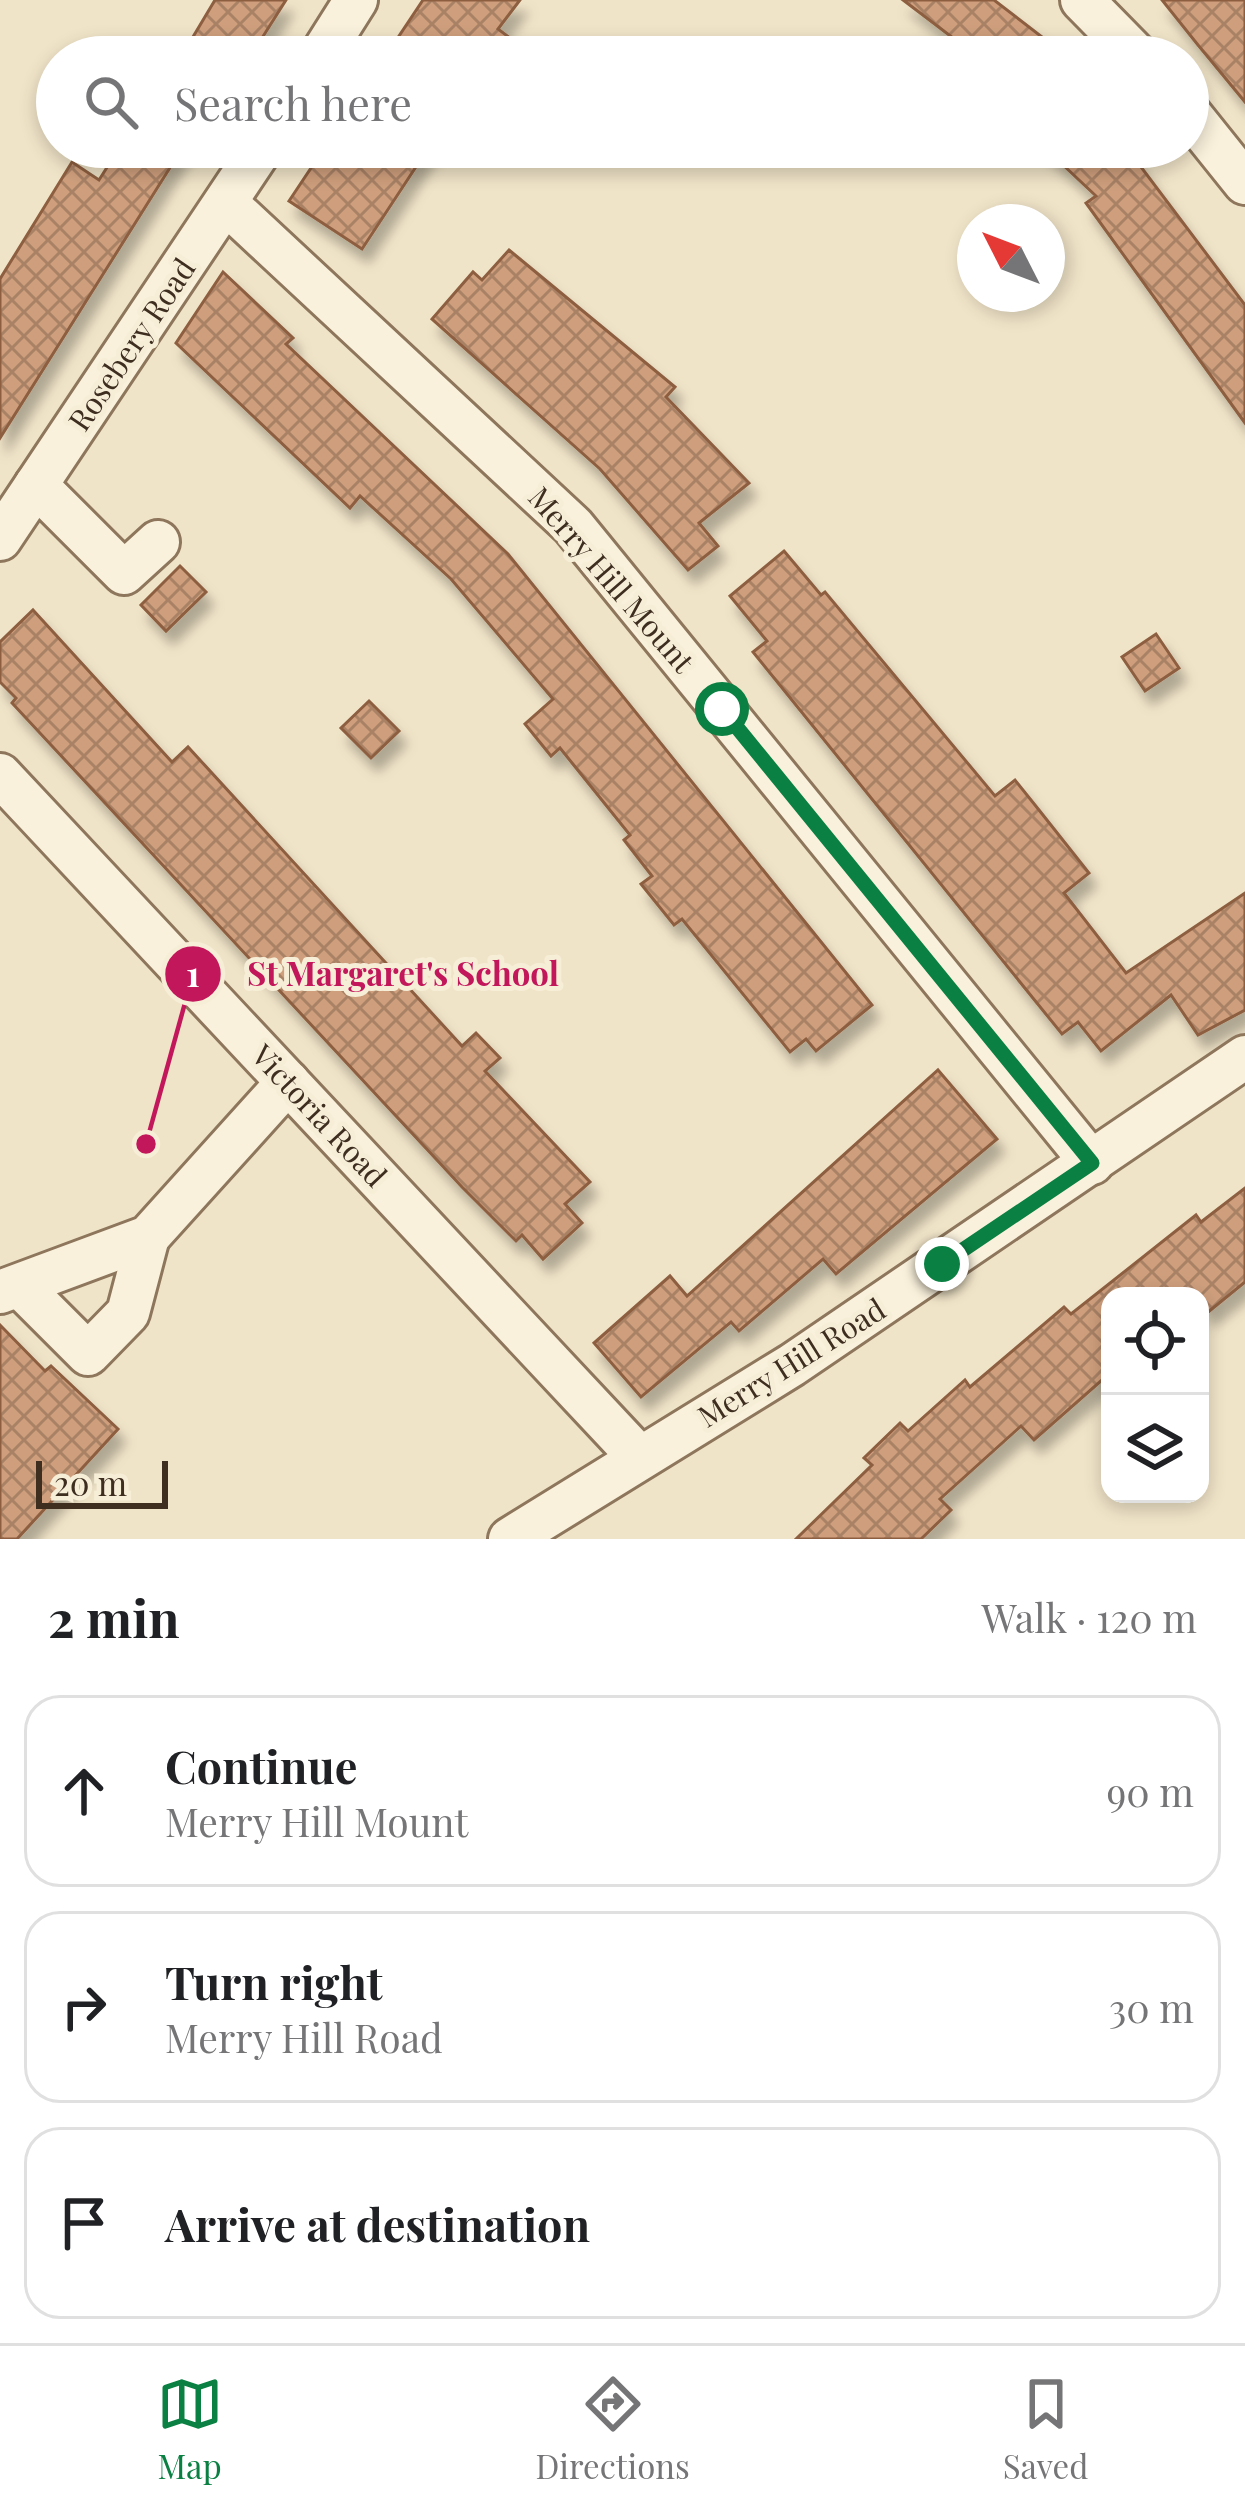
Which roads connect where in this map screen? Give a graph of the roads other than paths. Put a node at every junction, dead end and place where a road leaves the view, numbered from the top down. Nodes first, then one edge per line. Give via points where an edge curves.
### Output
1 (356, 0) edge
2 (1082, 0) edge
3 (333, 36) edge
4 (1117, 36) edge
5 (1209, 138) edge
6 (248, 168) edge
7 (1245, 183) edge
8 (226, 202) junction
9 (36, 485) junction
10 (0, 539) edge
11 (158, 542) dead end
12 (0, 776) edge
13 (1245, 1057) edge
14 (288, 1082) junction
15 (1092, 1163) junction
16 (148, 1237) junction
17 (10, 1289) edge
18 (638, 1456) junction
19 (510, 1539) edge

1 - 3 street
2 - 4 street
5 - 7 street
6 - 8 street, Rosebery Road
8 - 9 street, Rosebery Road
8 - 15 street, Merry Hill Mount via 573,526
9 - 10 street, Rosebery Road
9 - 11 street via 124,573
12 - 14 street, Victoria Road
13 - 15 street, Merry Hill Road
14 - 16 street
14 - 18 street, Victoria Road
15 - 18 street, Merry Hill Road via 792,1365
16 - 17 street
16 - 17 street via 128,1313 88,1354
18 - 19 street, Merry Hill Road

